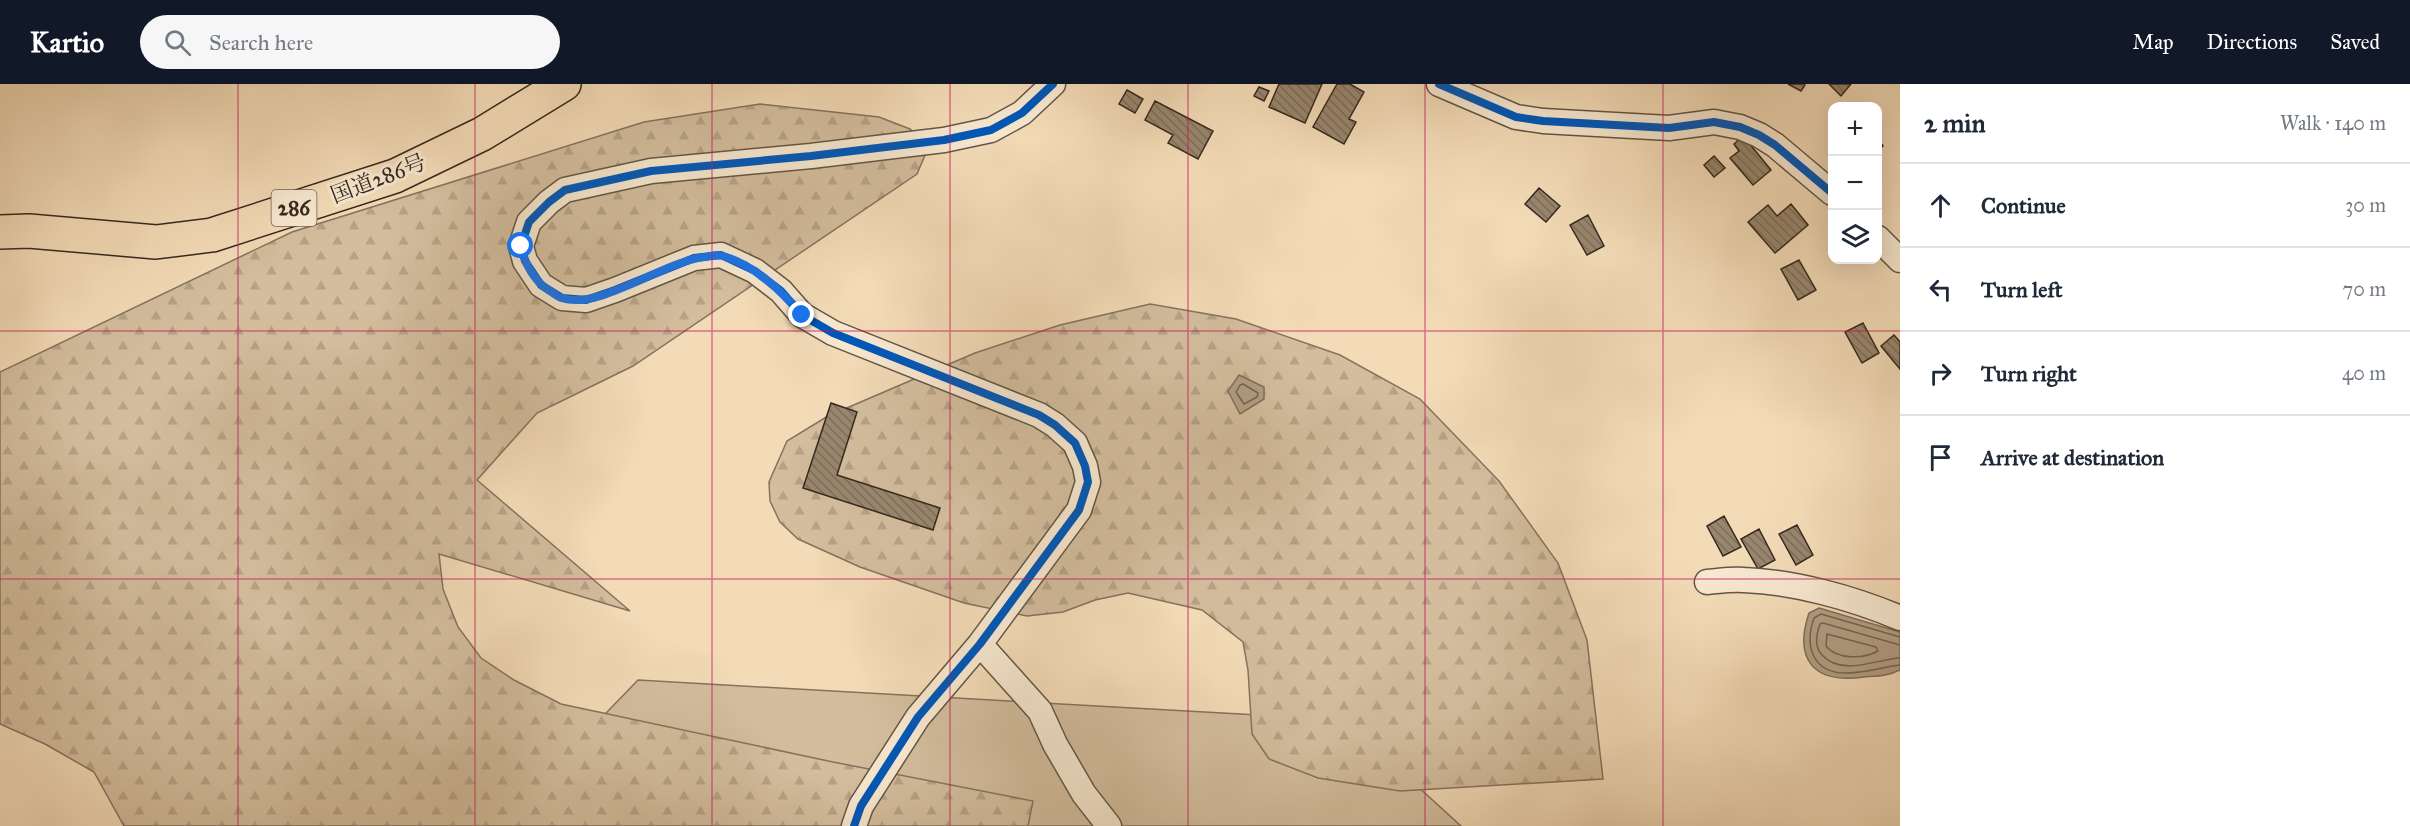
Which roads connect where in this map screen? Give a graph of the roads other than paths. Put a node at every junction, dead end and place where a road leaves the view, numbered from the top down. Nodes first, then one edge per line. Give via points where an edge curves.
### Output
1 (564, 84) edge
2 (1053, 84) edge
3 (1439, 84) edge
4 (1828, 190) edge
5 (0, 232) edge
6 (1882, 242) edge
7 (1900, 260) edge
8 (1707, 582) dead end
9 (1900, 618) edge
10 (980, 644) junction
11 (854, 826) edge
12 (1109, 826) edge

1 - 5 highway, 国道286号 / 286 via 482,134 394,176 212,235 156,242
2 - 10 street via 1022,113 991,130 944,140 812,156 651,171 565,190 529,222 521,246 525,261 541,285 562,298 586,300 694,258 721,255 755,271 781,291 802,315 833,333 1039,415 1055,425 1075,443 1085,466 1088,482 1079,510
3 - 4 street via 1516,117 1543,121 1669,128 1714,122 1740,127 1775,145
6 - 7 street
8 - 9 street via 1744,580 1799,588 1843,597
10 - 11 street via 918,717 861,806
10 - 12 street via 1040,711 1084,794

